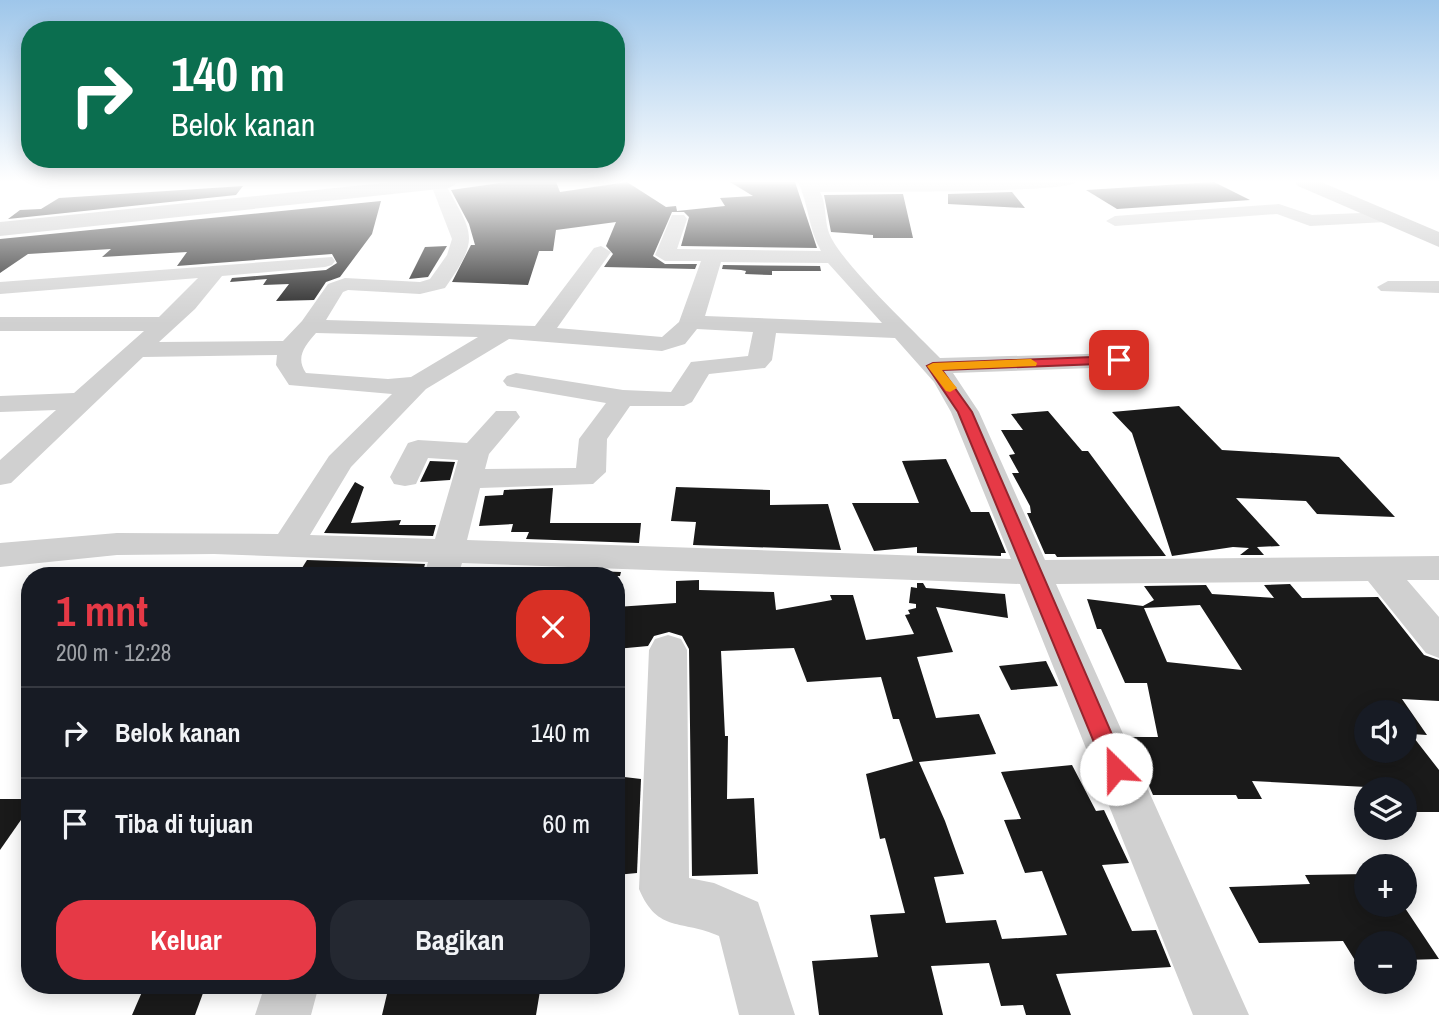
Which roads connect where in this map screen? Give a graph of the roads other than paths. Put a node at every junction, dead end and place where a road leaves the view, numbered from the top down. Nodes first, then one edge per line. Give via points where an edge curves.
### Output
1 (460, 229) edge
2 (674, 229) edge
3 (819, 229) edge
4 (1414, 229) edge
5 (1439, 240) edge
6 (601, 252) dead end
7 (713, 256) junction
8 (834, 257) junction
9 (325, 261) dead end
10 (215, 271) junction
11 (1388, 287) dead end
12 (1439, 287) edge
13 (0, 288) edge
14 (690, 322) junction
15 (0, 324) edge
16 (165, 324) junction
17 (310, 327) junction
18 (766, 327) junction
19 (507, 330) junction
20 (901, 331) junction
21 (542, 332) junction
22 (290, 348) junction
23 (137, 350) junction
24 (1119, 360) dead end
25 (933, 366) junction
26 (516, 381) dead end
27 (416, 384) junction
28 (623, 398) junction
29 (81, 401) junction
30 (0, 404) edge
31 (506, 417) dead end
32 (441, 425) dead end
33 (418, 449) junction
34 (472, 465) junction
35 (0, 476) edge
36 (405, 477) dead end
37 (288, 544) junction
38 (0, 555) edge
39 (445, 564) edge
40 (1439, 568) edge
41 (1378, 569) junction
42 (1031, 572) junction
43 (1439, 643) edge
44 (668, 650) dead end
45 (289, 994) edge
46 (283, 1015) edge
47 (766, 1015) edge
48 (1221, 1015) edge

1 - 17 street via 461,244 438,284 420,288 339,285
2 - 7 street via 665,256
3 - 8 street
4 - 5 main road
6 - 21 street
7 - 8 street
7 - 14 street
8 - 20 street
9 - 10 street
10 - 13 street
10 - 16 street
11 - 12 street
14 - 18 street
14 - 21 street via 676,340 660,343
15 - 16 street
16 - 23 street
17 - 19 street
17 - 22 street
18 - 20 street
18 - 28 street via 756,363 700,367 676,400
19 - 21 street
19 - 27 street
20 - 25 street
22 - 23 street
22 - 27 street via 288,365 298,380 388,387
23 - 29 street
24 - 25 street
25 - 42 street via 965,412
26 - 28 street
27 - 37 street via 339,462
28 - 34 street via 593,439 591,472 582,477
29 - 30 street
29 - 35 street
31 - 34 street
32 - 33 street
33 - 34 street
33 - 36 street
34 - 39 street
37 - 38 street via 117,544
37 - 39 street
39 - 42 street
40 - 41 street
41 - 42 street
41 - 43 street
42 - 48 street
44 - 47 street via 664,889 674,900 714,908 740,920
45 - 46 street

